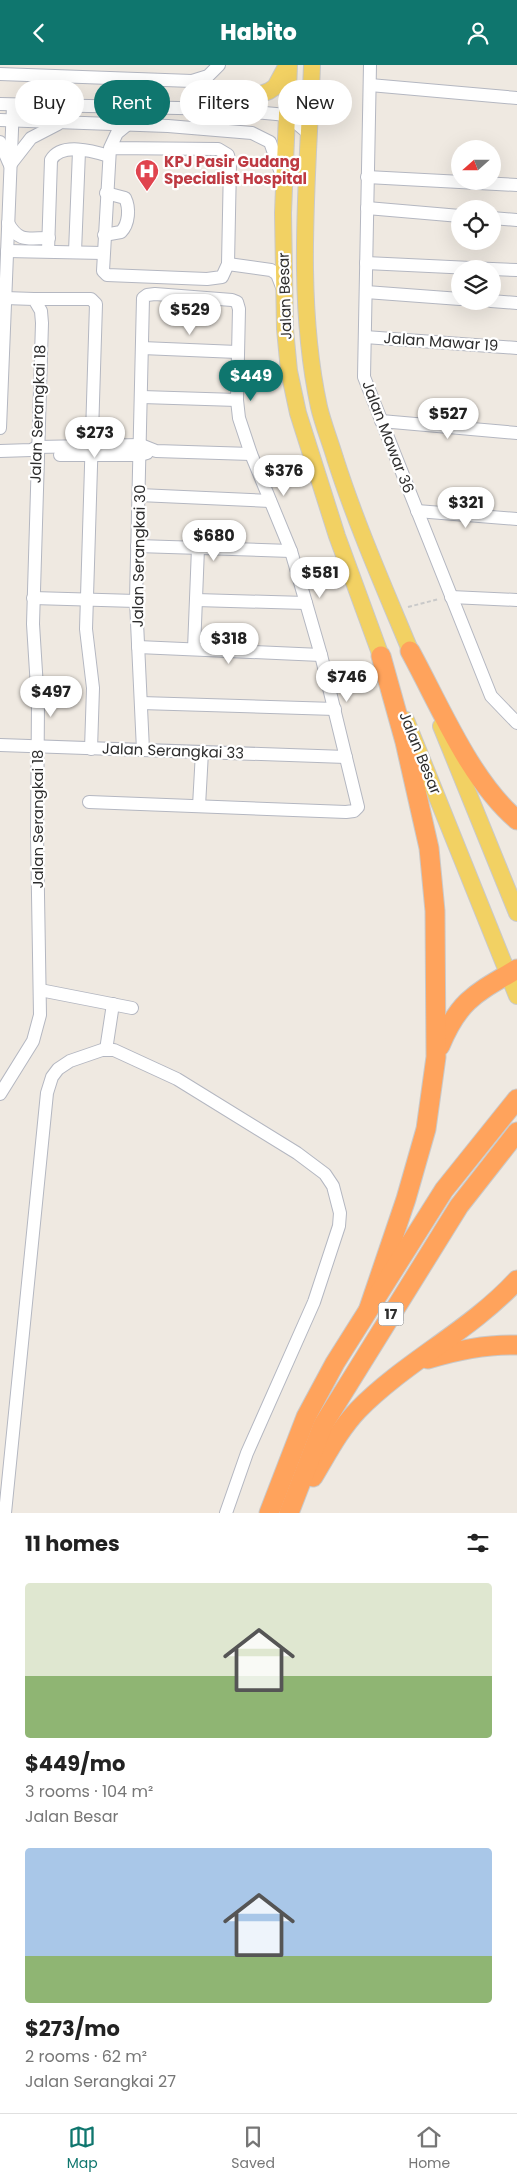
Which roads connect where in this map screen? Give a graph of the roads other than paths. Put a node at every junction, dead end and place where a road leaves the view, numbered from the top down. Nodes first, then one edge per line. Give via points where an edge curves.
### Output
1 (219, 65) edge
2 (288, 65) edge
3 (312, 65) edge
4 (370, 65) edge
5 (0, 74) edge
6 (288, 80) edge
7 (370, 85) junction
8 (268, 91) edge
9 (517, 98) edge
10 (6, 105) edge
11 (180, 108) edge
12 (6, 120) edge
13 (58, 125) edge
14 (127, 125) edge
15 (142, 125) edge
16 (287, 125) edge
17 (299, 125) edge
18 (309, 134) junction
19 (0, 142) edge
20 (78, 151) junction
21 (110, 152) junction
22 (10, 165) junction
23 (367, 177) junction
24 (285, 183) junction
25 (517, 185) edge
26 (106, 193) junction
27 (367, 209) junction
28 (451, 215) edge
29 (501, 219) edge
30 (517, 220) edge
31 (5, 227) edge
32 (104, 235) junction
33 (48, 245) junction
34 (13, 251) junction
35 (75, 252) junction
36 (103, 253) junction
37 (366, 263) junction
38 (228, 264) junction
39 (451, 267) edge
40 (501, 269) edge
41 (517, 270) edge
42 (284, 292) junction
43 (366, 292) junction
44 (5, 298) junction
45 (451, 298) edge
46 (34, 299) junction
47 (501, 302) edge
48 (517, 303) edge
49 (365, 337) junction
50 (142, 348) junction
51 (517, 348) edge
52 (237, 352) junction
53 (142, 397) junction
54 (237, 400) junction
55 (0, 411) edge
56 (381, 421) junction
57 (0, 428) edge
58 (517, 433) edge
59 (91, 450) junction
60 (141, 450) junction
61 (0, 451) edge
62 (35, 451) junction
63 (251, 454) junction
64 (139, 495) junction
65 (270, 501) junction
66 (417, 511) junction
67 (517, 519) edge
68 (137, 546) junction
69 (198, 548) junction
70 (291, 551) junction
71 (451, 597) junction
72 (33, 598) junction
73 (87, 600) junction
74 (196, 600) junction
75 (517, 600) edge
76 (136, 601) junction
77 (306, 603) junction
78 (138, 647) junction
79 (194, 649) junction
80 (410, 651) junction
81 (321, 655) junction
82 (381, 657) junction
83 (140, 703) junction
84 (334, 709) junction
85 (515, 719) edge
86 (0, 745) edge
87 (38, 747) junction
88 (91, 749) junction
89 (142, 750) junction
90 (202, 752) junction
91 (346, 757) junction
92 (89, 802) dead end
93 (199, 806) junction
94 (517, 820) edge
95 (517, 913) edge
96 (513, 971) edge
97 (40, 989) junction
98 (517, 996) edge
99 (113, 1004) junction
100 (132, 1008) dead end
101 (106, 1051) junction
102 (436, 1057) junction
103 (0, 1094) edge
104 (517, 1099) edge
105 (517, 1132) edge
106 (517, 1280) edge
107 (369, 1308) junction
108 (517, 1345) edge
109 (415, 1363) junction
110 (289, 1511) edge
111 (6, 1513) edge
112 (226, 1513) edge
113 (268, 1513) edge

1 - 5 street via 208,76 192,81
2 - 6 main road, Jalan Besar
2 - 8 main road via 275,87
3 - 18 main road, Jalan Besar
4 - 7 street, Jalan Mawar 36
7 - 9 street
7 - 23 street, Jalan Mawar 36
10 - 11 street
10 - 12 street
12 - 22 street
13 - 22 street via 31,138
14 - 21 street via 117,133
15 - 24 street via 252,133 270,142
16 - 24 main road, Jalan Besar
17 - 18 street
18 - 80 main road, Jalan Besar via 306,309 316,392 343,483
19 - 22 street
20 - 21 street
20 - 33 street via 57,152 50,160
20 - 35 street
21 - 26 street
21 - 38 street via 224,151 230,164
22 - 31 street
23 - 25 street
23 - 27 street, Jalan Mawar 36
24 - 42 main road, Jalan Besar
26 - 32 street
26 - 32 street via 113,193 128,203 127,223 121,232
27 - 28 street
27 - 37 street, Jalan Mawar 36
29 - 30 street
31 - 33 street via 14,234
31 - 34 street
32 - 36 street
33 - 34 street
33 - 35 street
34 - 44 street via 6,265
35 - 36 street
36 - 38 street via 103,271 107,275 215,279 222,277
37 - 39 street
37 - 43 street, Jalan Mawar 36
38 - 42 street via 271,270 277,274
40 - 41 street
42 - 82 main road, Jalan Besar via 289,371 298,413 337,536
43 - 45 street
43 - 49 street, Jalan Mawar 36
44 - 46 street
44 - 55 street
46 - 59 street via 95,301
46 - 62 street, Jalan Serangkai 18 via 41,311 42,323
47 - 48 street
49 - 51 street, Jalan Mawar 19
49 - 56 street, Jalan Mawar 36 via 364,377
50 - 52 street
50 - 52 street, Jalan Serangkai 30 via 143,298 155,294 237,302
50 - 53 street, Jalan Serangkai 30
52 - 54 street
53 - 54 street
53 - 60 street, Jalan Serangkai 30
54 - 63 street via 239,418
55 - 57 street
56 - 58 street
56 - 66 street, Jalan Mawar 36
59 - 60 street
59 - 62 street
59 - 73 street
60 - 63 street
60 - 64 street, Jalan Serangkai 30
61 - 62 street
62 - 72 street, Jalan Serangkai 18
63 - 65 street
64 - 65 street
64 - 68 street, Jalan Serangkai 30
65 - 70 street
66 - 67 street
66 - 71 street, Jalan Mawar 36
68 - 69 street
68 - 76 street, Jalan Serangkai 30
69 - 70 street
69 - 74 street
70 - 77 street
71 - 75 street
71 - 85 street, Jalan Mawar 36 via 491,696
72 - 73 street
72 - 87 street, Jalan Serangkai 18
73 - 76 street
73 - 88 street via 86,644 93,688
74 - 77 street
74 - 79 street
76 - 78 street, Jalan Serangkai 30
77 - 81 street
78 - 79 street
78 - 83 street, Jalan Serangkai 30
79 - 81 street
80 - 94 highway via 477,775
80 - 95 main road, Jalan Besar
81 - 84 street
82 - 96 main road, Jalan Besar
82 - 102 highway via 417,787 429,849 435,911
83 - 84 street
83 - 89 street, Jalan Serangkai 30
84 - 91 street
86 - 87 street, Jalan Serangkai 33
87 - 88 street, Jalan Serangkai 33
87 - 97 street, Jalan Serangkai 18 via 36,835
88 - 89 street, Jalan Serangkai 33
89 - 90 street, Jalan Serangkai 33
90 - 91 street, Jalan Serangkai 33
90 - 93 street
91 - 93 street via 358,801 354,811
92 - 93 street
96 - 98 main road, Jalan Besar
96 - 102 highway via 464,1004 450,1023
97 - 99 street
97 - 103 street, Jalan Serangkai 18 via 37,1031
99 - 100 street
99 - 101 street
101 - 111 street via 86,1055 58,1069 47,1093
101 - 112 street via 146,1063 177,1079 297,1153 325,1174 338,1198 339,1226 314,1302 247,1453
102 - 107 highway via 426,1129
104 - 107 highway, 17 via 444,1190
105 - 110 highway, 17 via 459,1206 323,1425
106 - 109 highway via 476,1318
107 - 113 highway, 17 via 306,1417
108 - 109 highway via 466,1348
109 - 110 highway via 357,1412 330,1445

